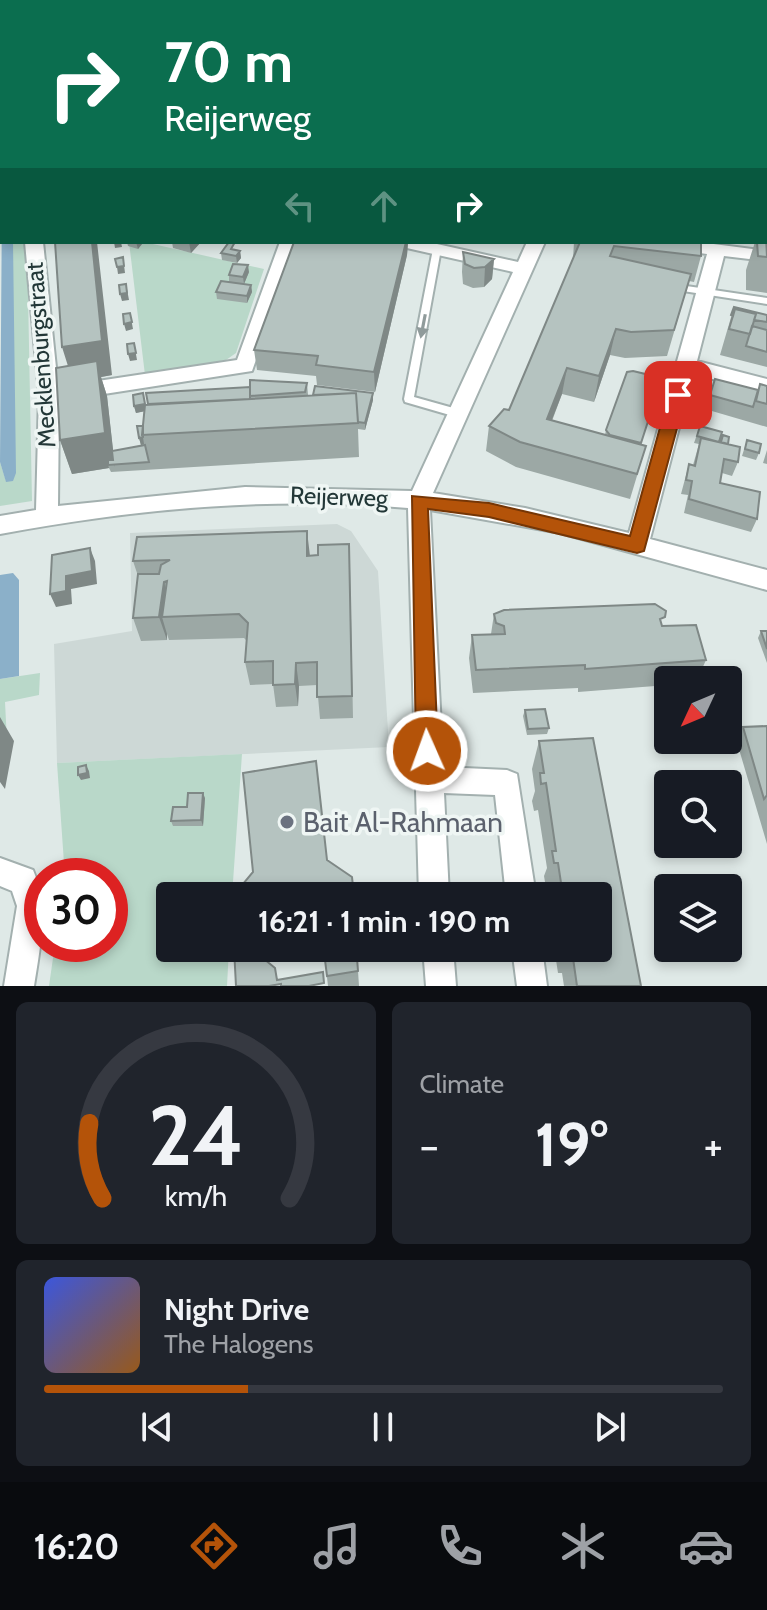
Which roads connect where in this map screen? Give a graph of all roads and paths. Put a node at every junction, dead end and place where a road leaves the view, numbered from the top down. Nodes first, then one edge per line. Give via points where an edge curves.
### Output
1 (34, 244) edge
2 (288, 244) edge
3 (413, 244) edge
4 (535, 244) edge
5 (670, 244) edge
6 (437, 249) junction
7 (717, 250) junction
8 (767, 256) edge
9 (524, 269) junction
10 (663, 285) edge
11 (705, 293) junction
12 (767, 301) edge
13 (686, 365) junction
14 (767, 386) edge
15 (49, 395) junction
16 (460, 414) junction
17 (419, 501) junction
18 (47, 516) junction
19 (0, 525) edge
20 (637, 545) junction
21 (767, 580) edge
22 (428, 779) junction
23 (0, 872) edge
24 (433, 882) edge
25 (519, 882) edge
26 (439, 962) edge
27 (529, 962) edge
28 (19, 986) edge
29 (441, 986) edge
30 (532, 986) edge

1 - 15 street, Mecklenburgstraat
2 - 15 street via 245,366
3 - 6 street
4 - 9 street
5 - 7 street
6 - 9 street
6 -> 16 lane via 409,399
7 - 8 street
7 - 11 street
9 - 16 street
10 - 11 lane
11 - 12 lane
11 - 13 street
13 - 14 street
13 - 20 street
15 - 18 street, Mecklenburgstraat
16 - 17 street
17 - 18 street, Reijerweg via 278,495 200,498
17 - 20 street, Reijerweg via 489,510
17 - 22 street
18 - 19 street, Reijerweg
20 - 21 street, Reijerweg
22 - 24 street
22 - 25 street via 507,783
23 - 28 street via 23,880 32,906
26 - 29 street
27 - 30 street

